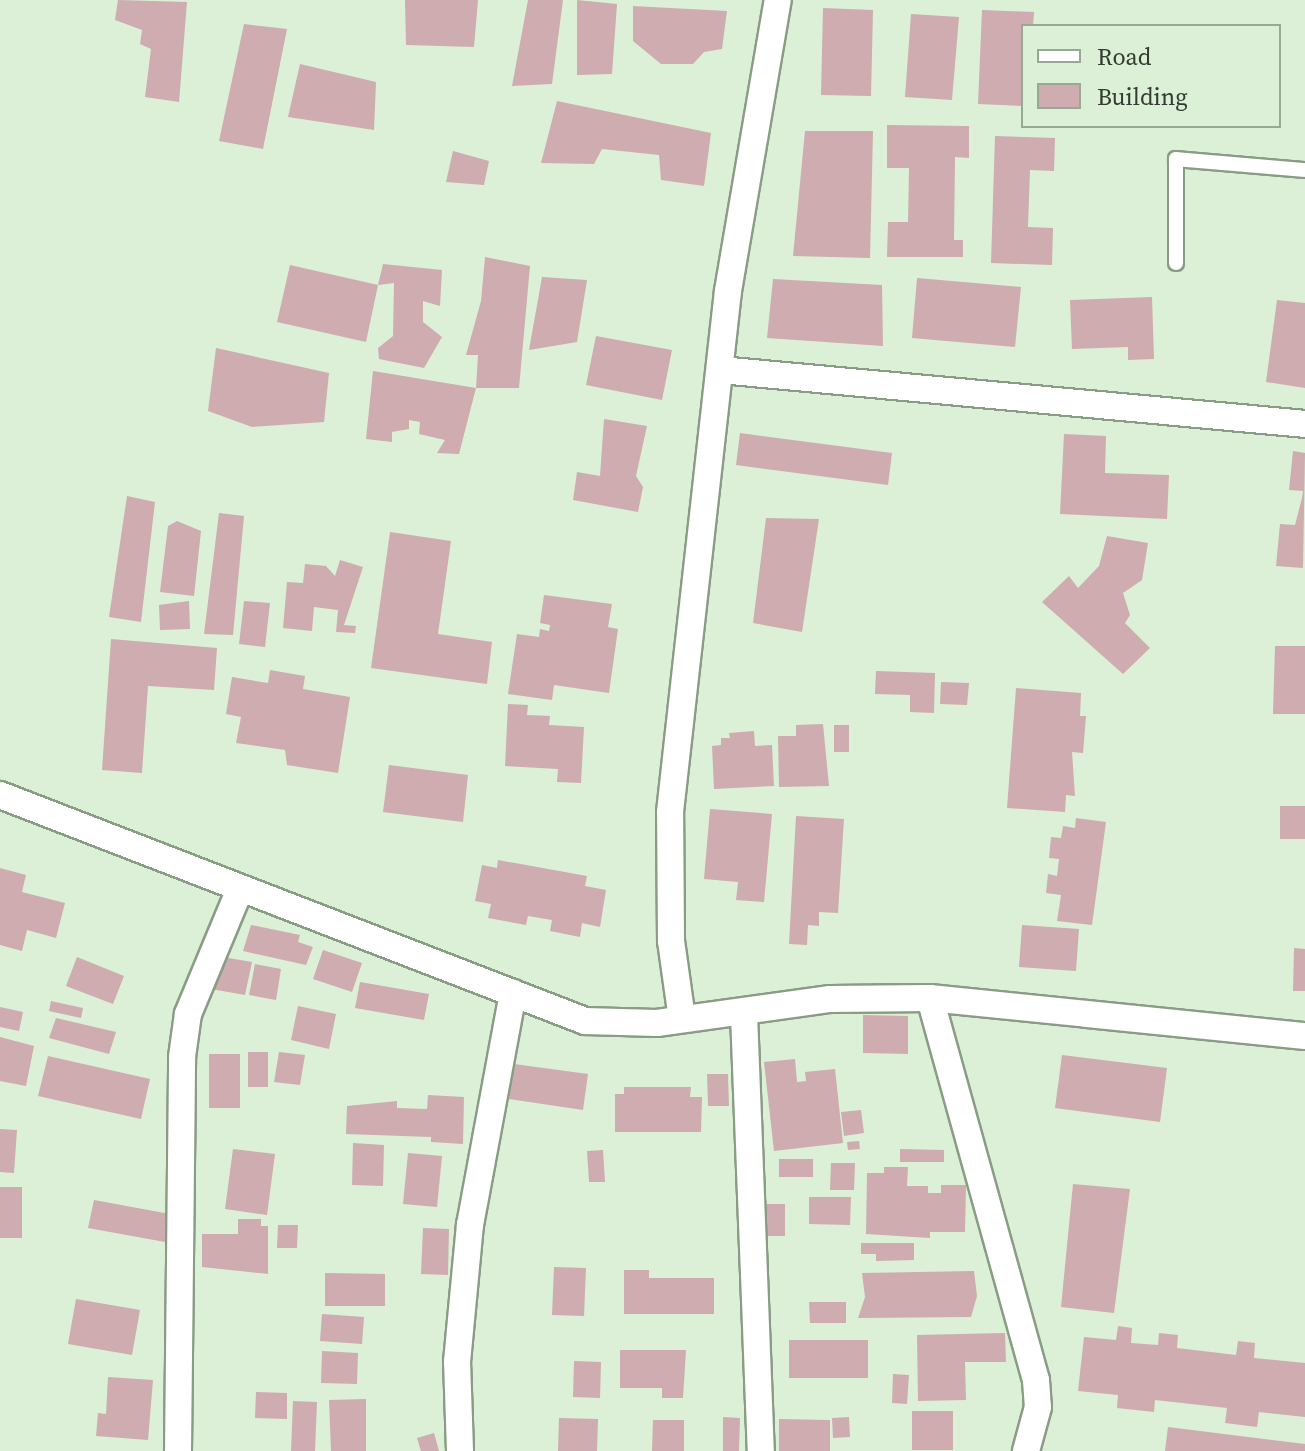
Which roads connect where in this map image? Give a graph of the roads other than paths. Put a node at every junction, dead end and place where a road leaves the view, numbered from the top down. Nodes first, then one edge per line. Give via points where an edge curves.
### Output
1 (778, 0) edge
2 (1305, 170) edge
3 (1176, 263) dead end
4 (720, 370) junction
5 (1305, 424) edge
6 (0, 795) edge
7 (240, 889) junction
8 (513, 993) junction
9 (930, 998) junction
10 (744, 1014) junction
11 (682, 1019) junction
12 (1305, 1036) edge
13 (178, 1451) edge
14 (460, 1451) edge
15 (761, 1451) edge
16 (1026, 1451) edge

1 - 4 street via 732,266
2 - 3 lane via 1176,159
4 - 5 street
4 - 11 street via 670,812 671,941
6 - 7 street
7 - 8 street
7 - 13 street via 188,1014 182,1057
8 - 11 street via 585,1021
8 - 14 street via 470,1225 457,1362
9 - 10 street via 830,999
9 - 12 street
9 - 16 street via 1036,1380 1038,1407
10 - 11 street
10 - 15 street

